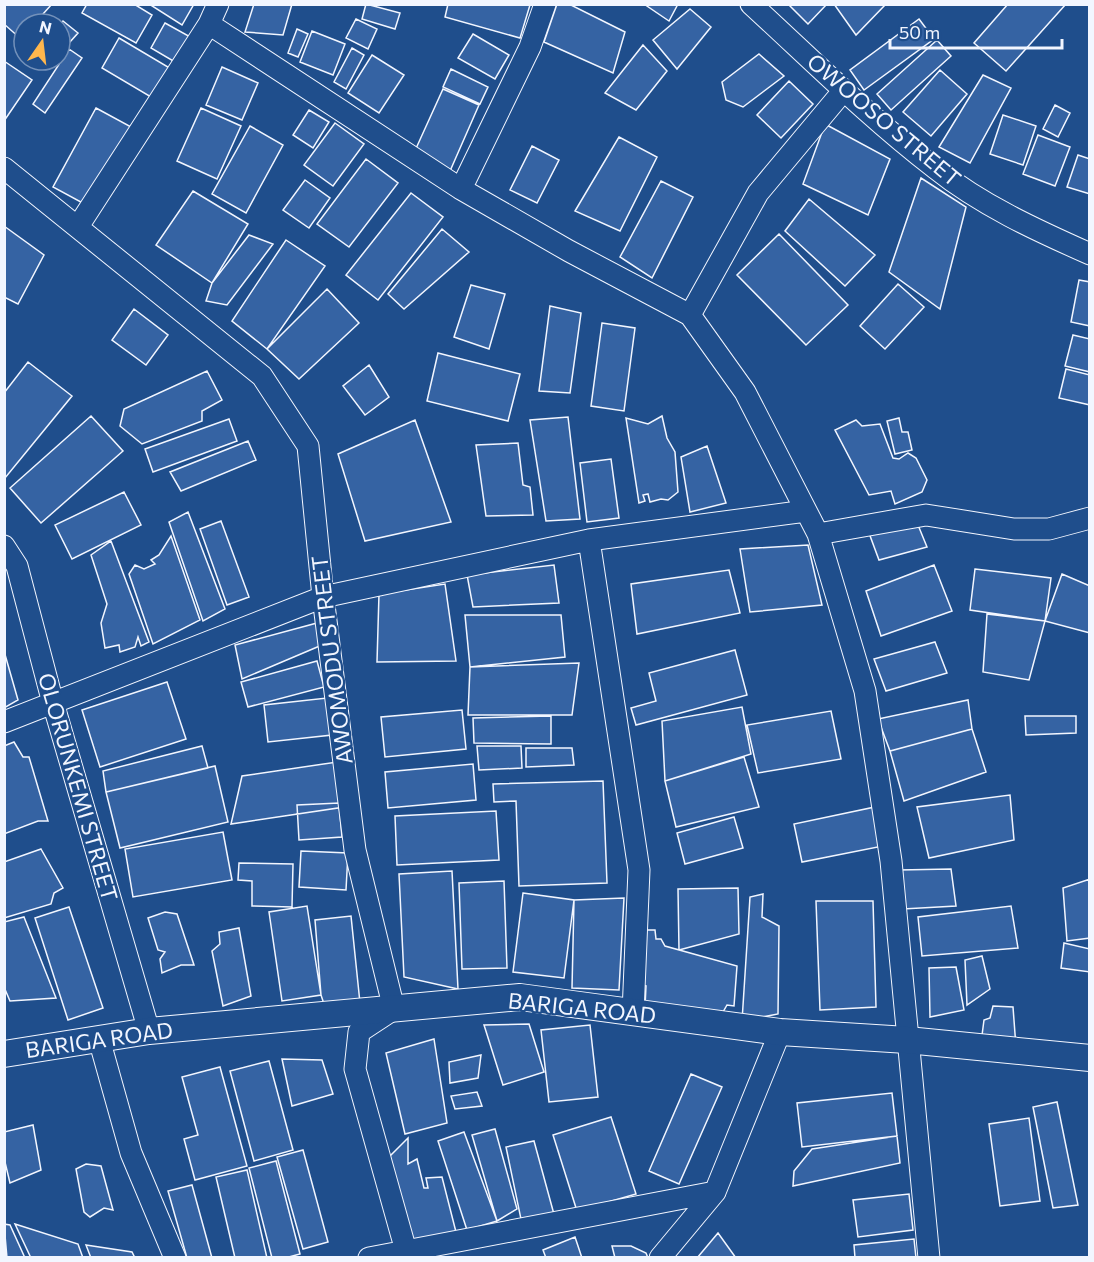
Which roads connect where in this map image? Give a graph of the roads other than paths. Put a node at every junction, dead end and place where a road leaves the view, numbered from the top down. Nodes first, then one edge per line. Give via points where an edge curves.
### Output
1 (219, 4) edge
2 (545, 4) edge
3 (751, 4) edge
4 (209, 24) junction
5 (844, 90) junction
6 (4, 168) edge
7 (461, 189) junction
8 (79, 225) junction
9 (1089, 254) edge
10 (690, 315) junction
11 (806, 511) junction
12 (1089, 518) edge
13 (818, 534) junction
14 (589, 540) junction
15 (4, 546) edge
16 (323, 597) junction
17 (53, 703) junction
18 (4, 722) edge
19 (394, 1009) junction
20 (633, 1013) junction
21 (149, 1031) junction
22 (780, 1032) junction
23 (99, 1039) junction
24 (908, 1040) junction
25 (4, 1054) edge
26 (1089, 1058) edge
27 (715, 1192) junction
28 (407, 1254) edge
29 (175, 1257) edge
30 (369, 1257) edge
31 (660, 1257) edge
32 (929, 1257) edge

1 - 4 street
2 - 7 street via 530,47
3 - 5 street, OWOOSO STREET
4 - 7 street
4 - 8 street
5 - 9 street, OWOOSO STREET via 936,170 1023,224
5 - 10 street via 758,193
6 - 8 street, AWOMODU STREET
7 - 10 street
8 - 16 street, AWOMODU STREET via 262,376 308,446
10 - 11 street via 745,392
11 - 13 street
11 - 14 street
12 - 13 street via 1049,529 1014,529 926,515
13 - 24 street via 865,691 891,861
14 - 16 street
14 - 20 street via 639,870
15 - 17 street, OLORUNKEMI STREET via 17,566
16 - 17 street
16 - 19 street, AWOMODU STREET via 355,850
17 - 18 street
17 - 21 street, OLORUNKEMI STREET
19 - 20 street, BARIGA ROAD via 520,997
19 - 21 street, BARIGA ROAD
19 - 28 street via 359,1032 355,1069
20 - 22 street, BARIGA ROAD
21 - 23 street, BARIGA ROAD
22 - 24 street, BARIGA ROAD
22 - 27 street
23 - 25 street, BARIGA ROAD
23 - 29 street via 131,1153
24 - 26 street, BARIGA ROAD
24 - 32 street
27 - 28 street
27 - 31 street
28 - 30 street

